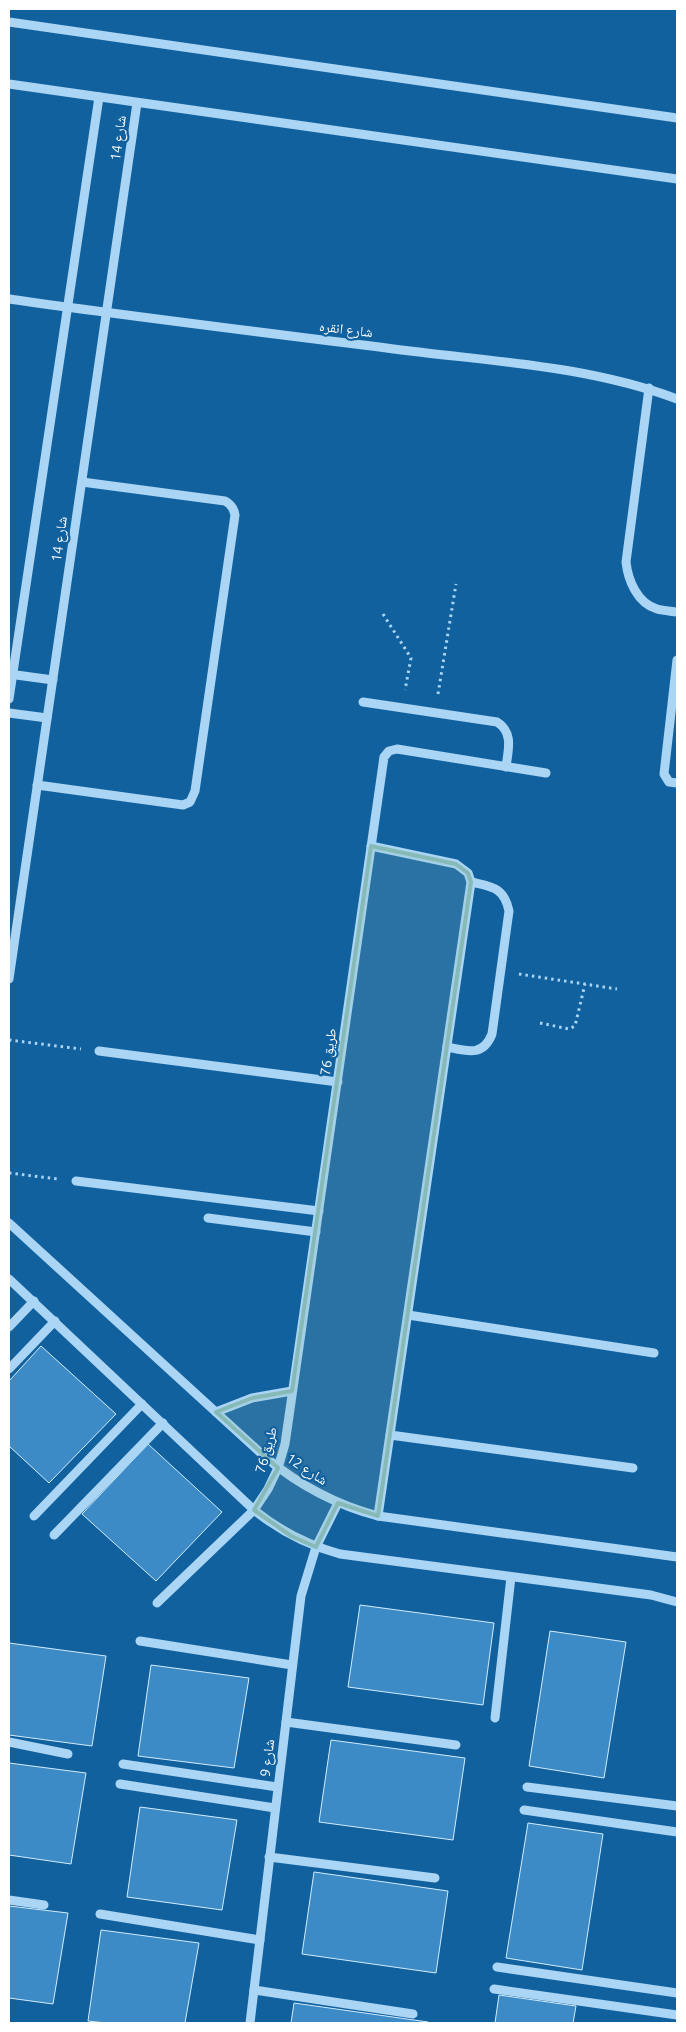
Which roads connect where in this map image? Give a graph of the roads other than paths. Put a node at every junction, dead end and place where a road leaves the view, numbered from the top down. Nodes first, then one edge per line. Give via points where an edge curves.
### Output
1 (9, 22) edge
2 (9, 84) edge
3 (99, 97) junction
4 (137, 103) junction
5 (677, 118) edge
6 (677, 179) edge
7 (9, 299) edge
8 (68, 308) junction
9 (106, 313) junction
10 (649, 388) junction
11 (677, 399) edge
12 (82, 482) junction
13 (677, 612) edge
14 (677, 660) edge
15 (11, 674) edge
16 (52, 680) junction
17 (9, 699) edge
18 (363, 702) dead end
19 (9, 713) edge
20 (47, 718) junction
21 (506, 767) junction
22 (546, 773) dead end
23 (677, 783) edge
24 (37, 785) junction
25 (371, 846) junction
26 (471, 882) junction
27 (9, 979) edge
28 (447, 1047) junction
29 (99, 1051) dead end
30 (338, 1082) junction
31 (76, 1182) dead end
32 (319, 1211) junction
33 (208, 1218) dead end
34 (9, 1223) edge
35 (316, 1232) junction
36 (9, 1279) edge
37 (34, 1301) junction
38 (408, 1315) junction
39 (55, 1321) junction
40 (9, 1327) edge
41 (654, 1353) dead end
42 (9, 1369) edge
43 (292, 1391) junction
44 (142, 1404) junction
45 (216, 1412) junction
46 (162, 1423) junction
47 (390, 1435) junction
48 (278, 1468) junction
49 (633, 1468) dead end
50 (338, 1503) junction
51 (254, 1510) junction
52 (34, 1516) dead end
53 (378, 1516) junction
54 (54, 1535) dead end
55 (316, 1548) junction
56 (677, 1557) edge
57 (511, 1577) junction
58 (677, 1602) edge
59 (157, 1603) dead end
60 (140, 1641) dead end
61 (292, 1665) junction
62 (495, 1718) dead end
63 (286, 1722) junction
64 (9, 1742) edge
65 (456, 1745) dead end
66 (68, 1754) dead end
67 (123, 1764) dead end
68 (120, 1784) dead end
69 (278, 1787) junction
70 (527, 1787) dead end
71 (677, 1806) edge
72 (275, 1808) junction
73 (524, 1810) dead end
74 (677, 1832) edge
75 (269, 1857) junction
76 (435, 1878) dead end
77 (9, 1900) edge
78 (44, 1906) dead end
79 (100, 1914) dead end
80 (260, 1940) junction
81 (497, 1967) dead end
82 (494, 1989) dead end
83 (254, 1990) junction
84 (677, 1993) edge
85 (413, 2014) dead end
86 (677, 2015) edge
87 (250, 2023) edge

1 - 5 street
2 - 3 street
3 - 4 street
3 - 8 street, شارع 14
4 - 6 street
4 - 9 street, شارع 14
7 - 8 street, شارع انقره
8 - 9 street, شارع انقره
8 - 15 street, شارع 14
9 - 10 street, شارع انقره via 573,371
9 - 12 street, شارع 14
10 - 11 street, شارع انقره
10 - 13 street via 626,562 630,582 645,601 656,609
12 - 16 street, شارع 14
12 - 24 street via 225,501 236,515 195,791 190,802 183,805
14 - 23 street via 664,774 669,782
15 - 16 street
15 - 17 street, شارع 14
16 - 20 street, شارع 14
18 - 21 street via 491,720 502,725 509,736
19 - 20 street
20 - 24 street, شارع 14
21 - 22 street, طريق 76
21 - 25 street, طريق 76 via 397,749 389,751 384,761
24 - 27 street, شارع 14
25 - 26 street via 456,864 468,873
25 - 30 street, طريق 76
26 - 28 street
26 - 28 street via 501,892 509,911 492,1034 489,1042 474,1051
28 - 38 street
29 - 30 street
30 - 32 street, طريق 76
31 - 32 street
32 - 35 street, طريق 76
33 - 35 street
34 - 45 street, شارع 12
35 - 43 street, طريق 76
36 - 37 street
37 - 39 street
37 - 40 street
38 - 41 street
38 - 47 street
39 - 42 street
39 - 44 street
43 - 45 street via 252,1398
43 - 48 street, طريق 76 via 285,1444
44 - 46 street
44 - 52 street
45 - 48 street, شارع 12
46 - 51 street
46 - 54 street
47 - 49 street
47 - 53 street
48 - 50 street, شارع 12
48 - 51 street, طريق 76
50 - 53 street, شارع 12
50 - 55 street, شارع 9
51 - 55 street via 285,1532
51 - 59 street, طريق 76
53 - 56 street, شارع 12
55 - 57 street
55 - 61 street, شارع 9 via 301,1596
57 - 58 street via 651,1595
57 - 62 street
60 - 61 street
61 - 63 street, شارع 9
63 - 65 street
63 - 69 street, شارع 9
64 - 66 street
67 - 69 street
68 - 72 street
69 - 72 street, شارع 9
70 - 71 street
72 - 75 street, شارع 9
73 - 74 street
75 - 76 street
75 - 80 street, شارع 9
77 - 78 street
79 - 80 street
80 - 83 street, شارع 9
81 - 84 street
82 - 86 street
83 - 85 street
83 - 87 street, شارع 9

